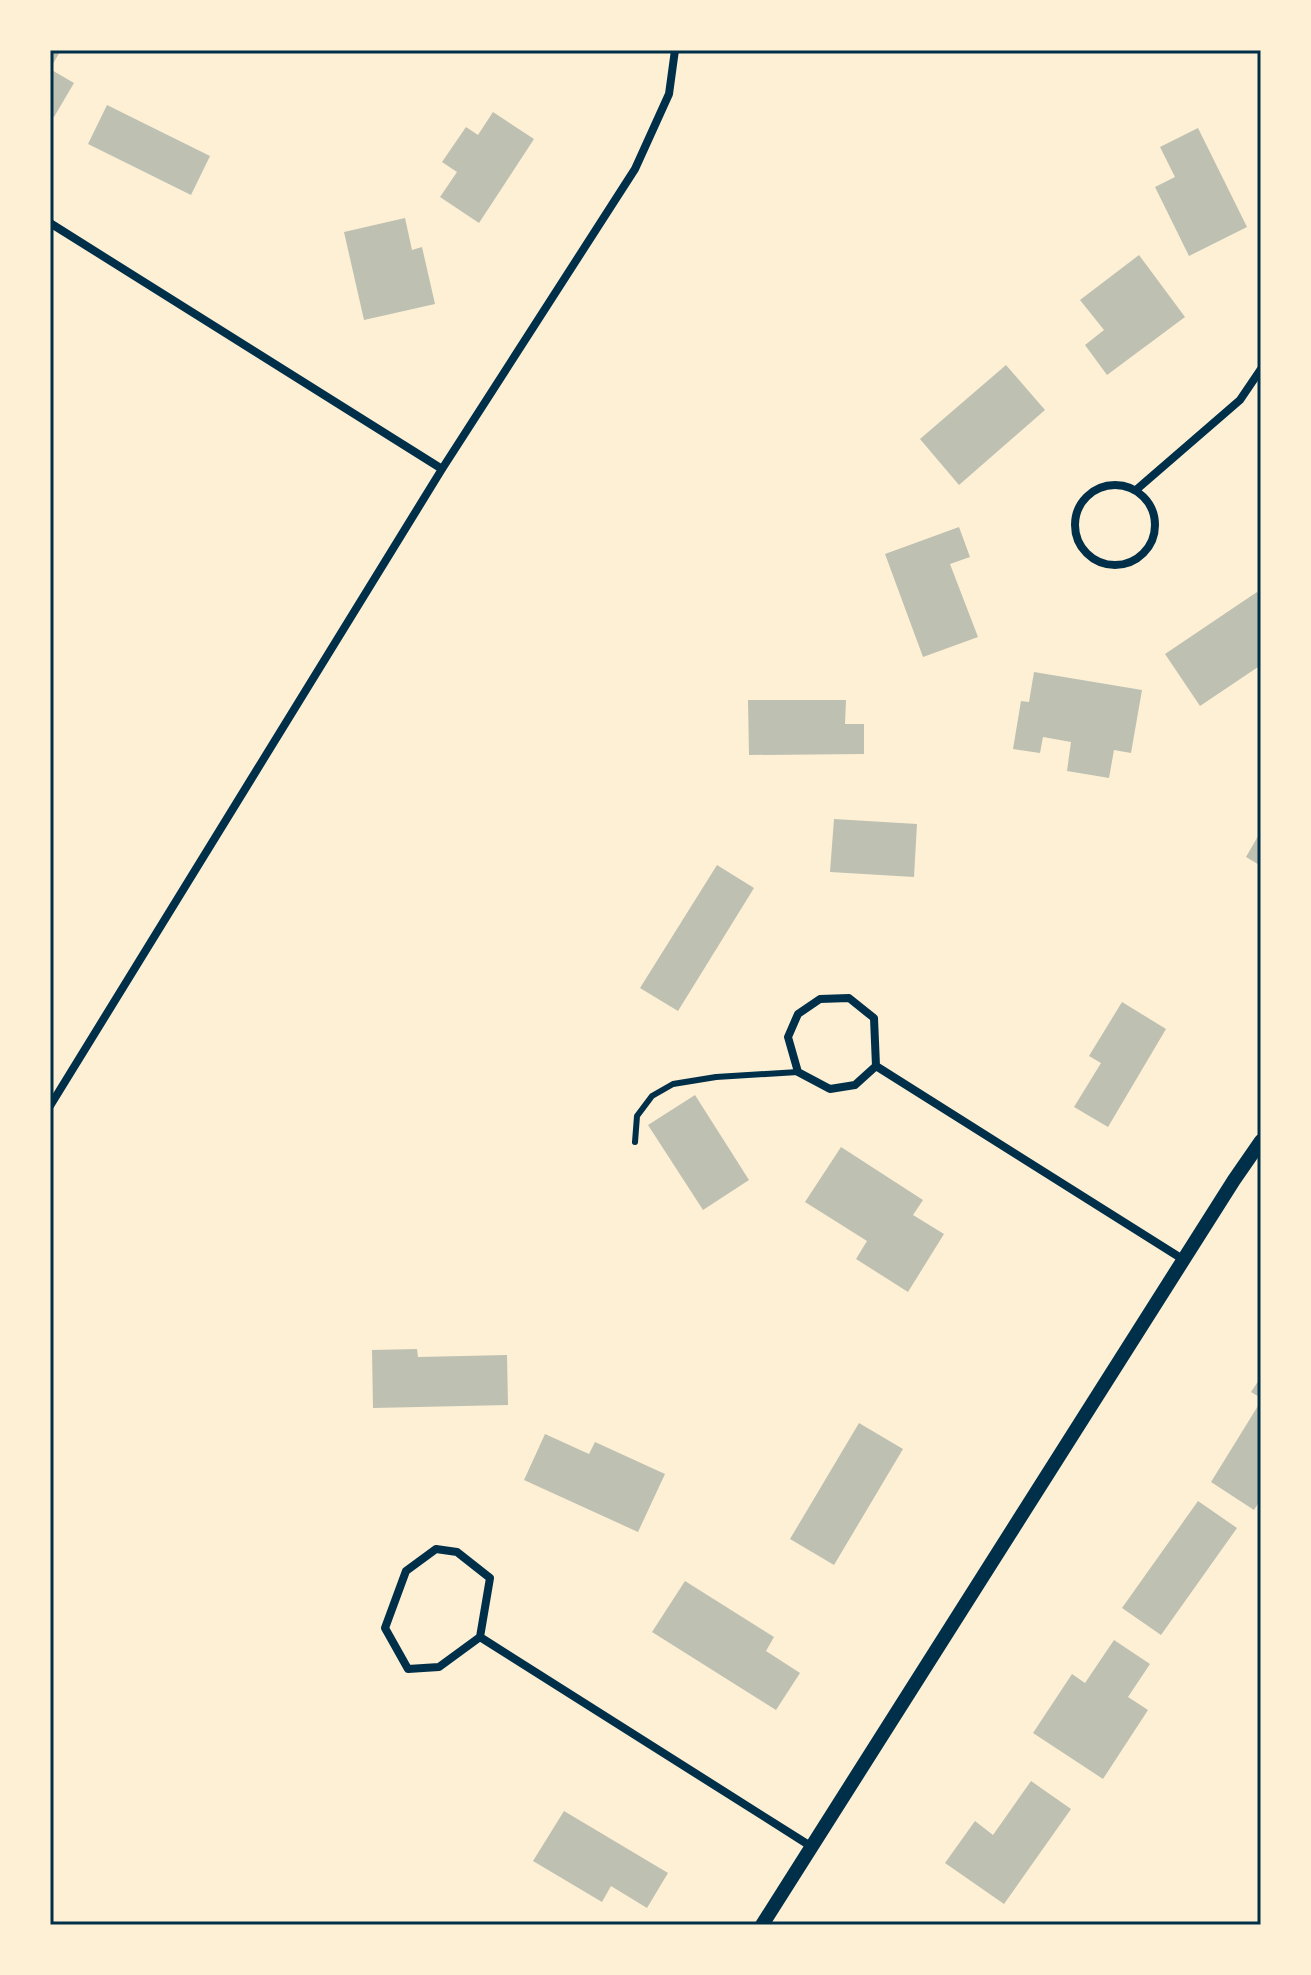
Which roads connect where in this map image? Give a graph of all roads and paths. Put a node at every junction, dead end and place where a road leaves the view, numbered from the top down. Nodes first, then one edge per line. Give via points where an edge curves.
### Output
1 (675, 50) edge
2 (50, 223) edge
3 (1261, 369) edge
4 (442, 469) junction
5 (1136, 490) junction
6 (876, 1066) junction
7 (798, 1072) junction
8 (50, 1106) edge
9 (1261, 1141) edge
10 (635, 1142) dead end
11 (1184, 1260) junction
12 (480, 1637) junction
13 (812, 1847) junction
14 (762, 1925) edge

1 - 4 street via 669,94 635,169
2 - 4 street
3 - 5 street via 1240,400
4 - 8 street
5 - 5 street via 1105,486 1086,496 1075,513 1075,536 1089,556 1104,565 1127,564 1152,541 1152,510
6 - 7 street via 855,1085 830,1089
6 - 7 street via 874,1018 849,998 820,999 798,1014 788,1037
6 - 11 street
7 - 10 lane via 673,1084 652,1096 637,1116
9 - 11 street
11 - 13 street
12 - 12 street via 490,1578 457,1552 436,1549 406,1571 385,1628 408,1669 439,1667
12 - 13 street
13 - 14 street

